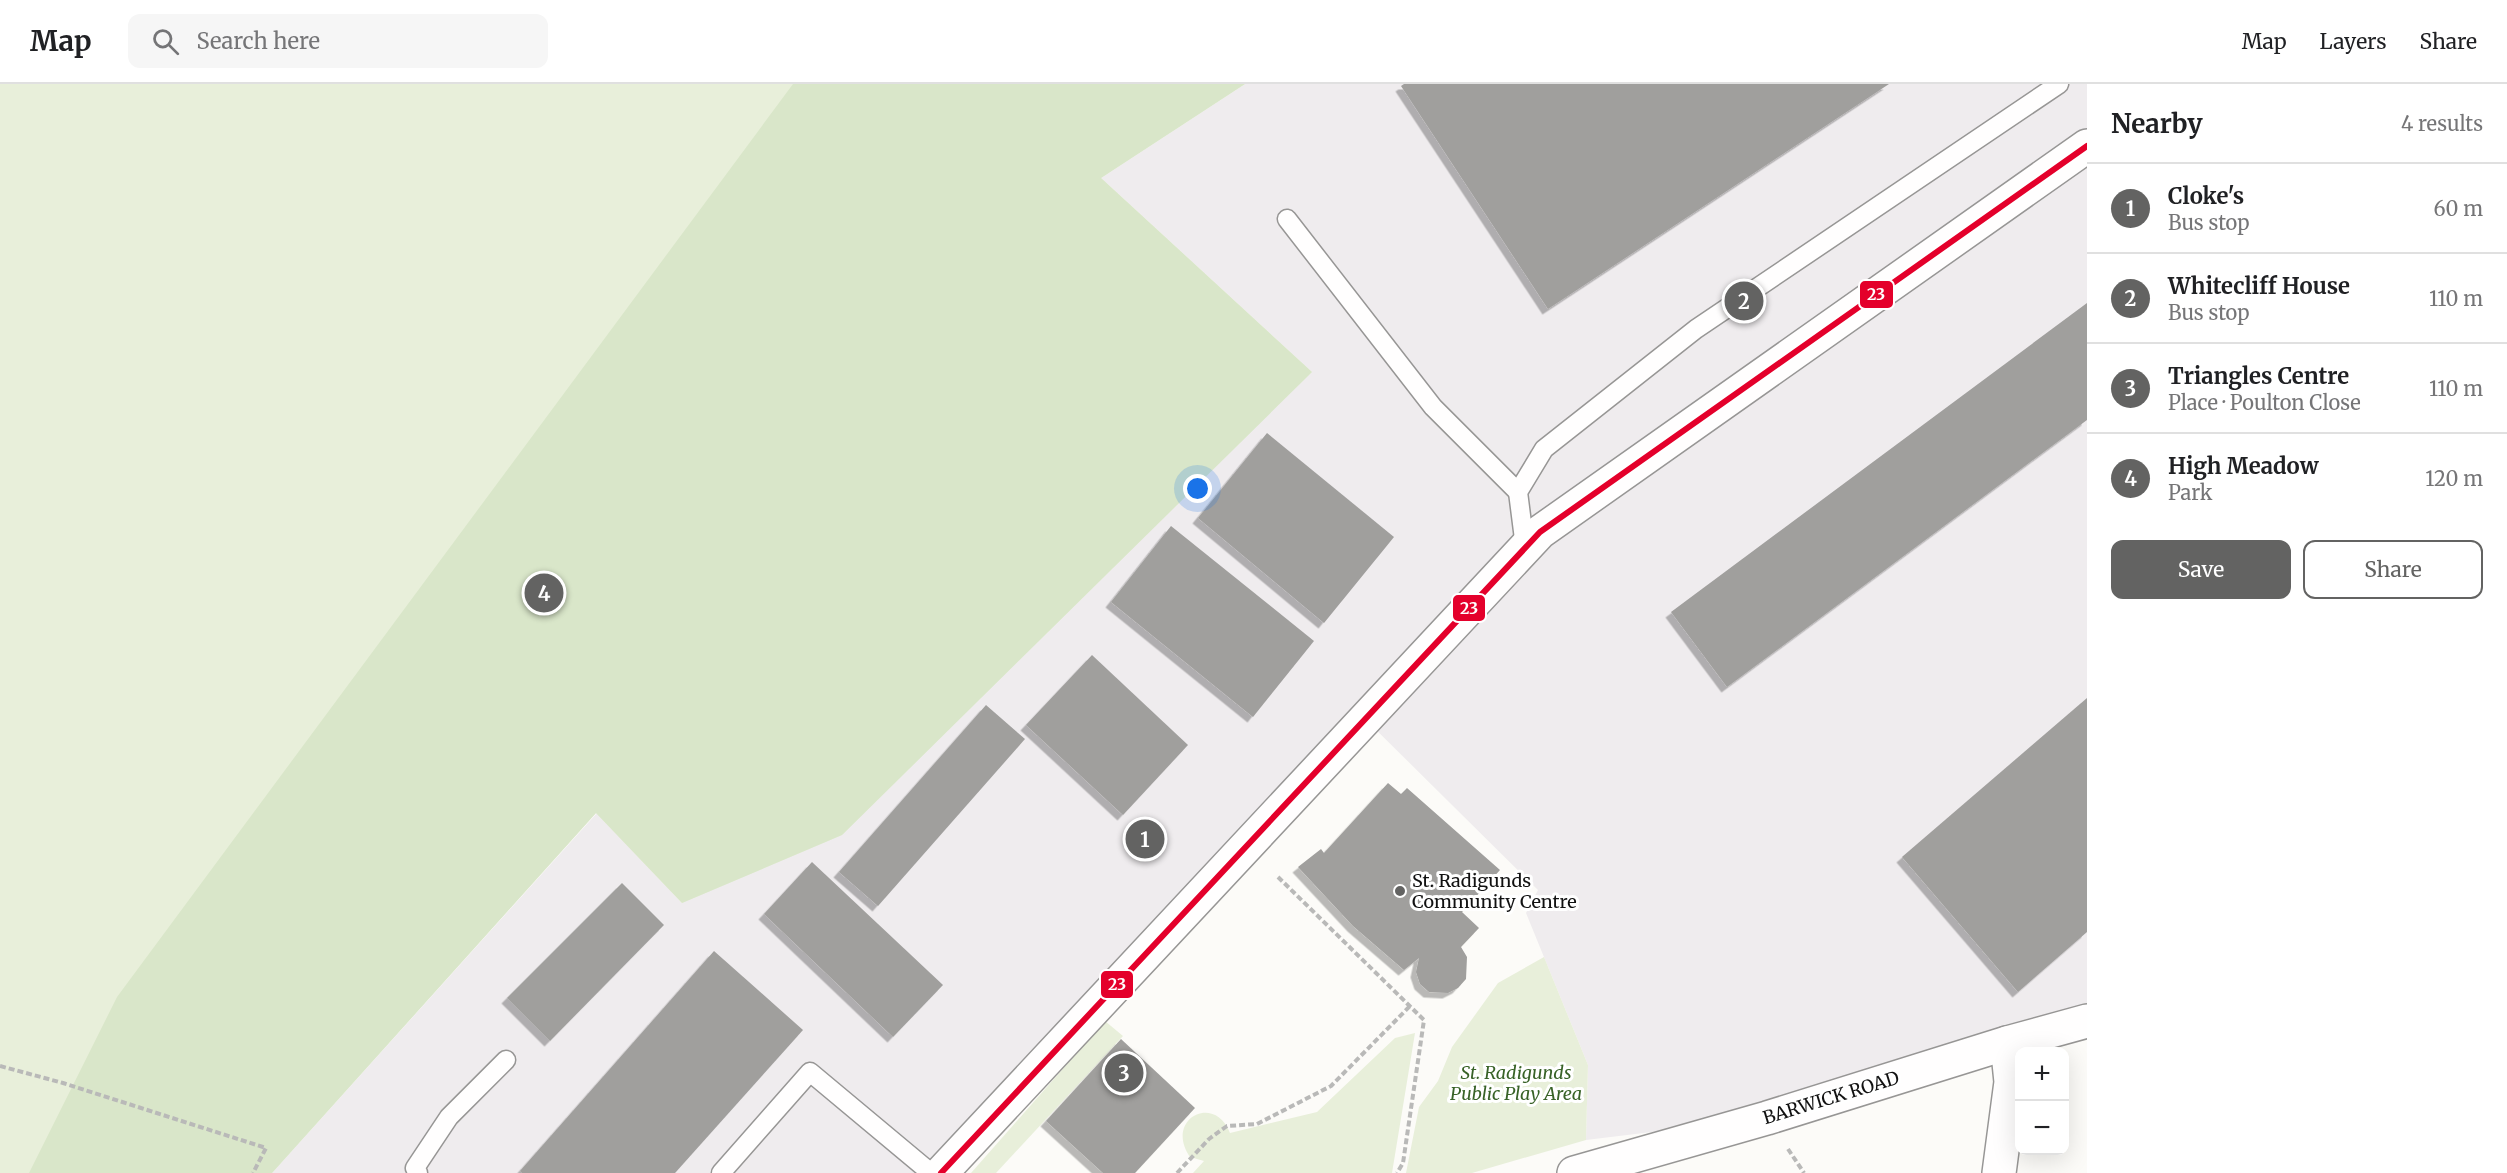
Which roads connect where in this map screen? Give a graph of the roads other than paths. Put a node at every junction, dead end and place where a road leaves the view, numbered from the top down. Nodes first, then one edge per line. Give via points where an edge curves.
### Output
1 (2059, 84) edge
2 (2087, 146) edge
3 (1287, 219) dead end
4 (1518, 492) junction
5 (1525, 547) junction
6 (2087, 1021) edge
7 (2007, 1043) junction
8 (506, 1060) dead end
9 (418, 1173) edge
10 (721, 1173) edge
11 (931, 1173) edge
12 (941, 1173) edge
13 (1574, 1173) edge
14 (1999, 1173) edge

1 - 4 lane via 1696,329 1544,449
2 - 5 street via 1540,532
3 - 4 lane via 1433,407
4 - 5 lane
5 - 12 street
6 - 7 street, BARWICK ROAD
7 - 13 street, BARWICK ROAD via 1767,1119
7 - 14 street via 2011,1082
8 - 9 lane via 449,1117 415,1168
10 - 11 lane via 810,1072

